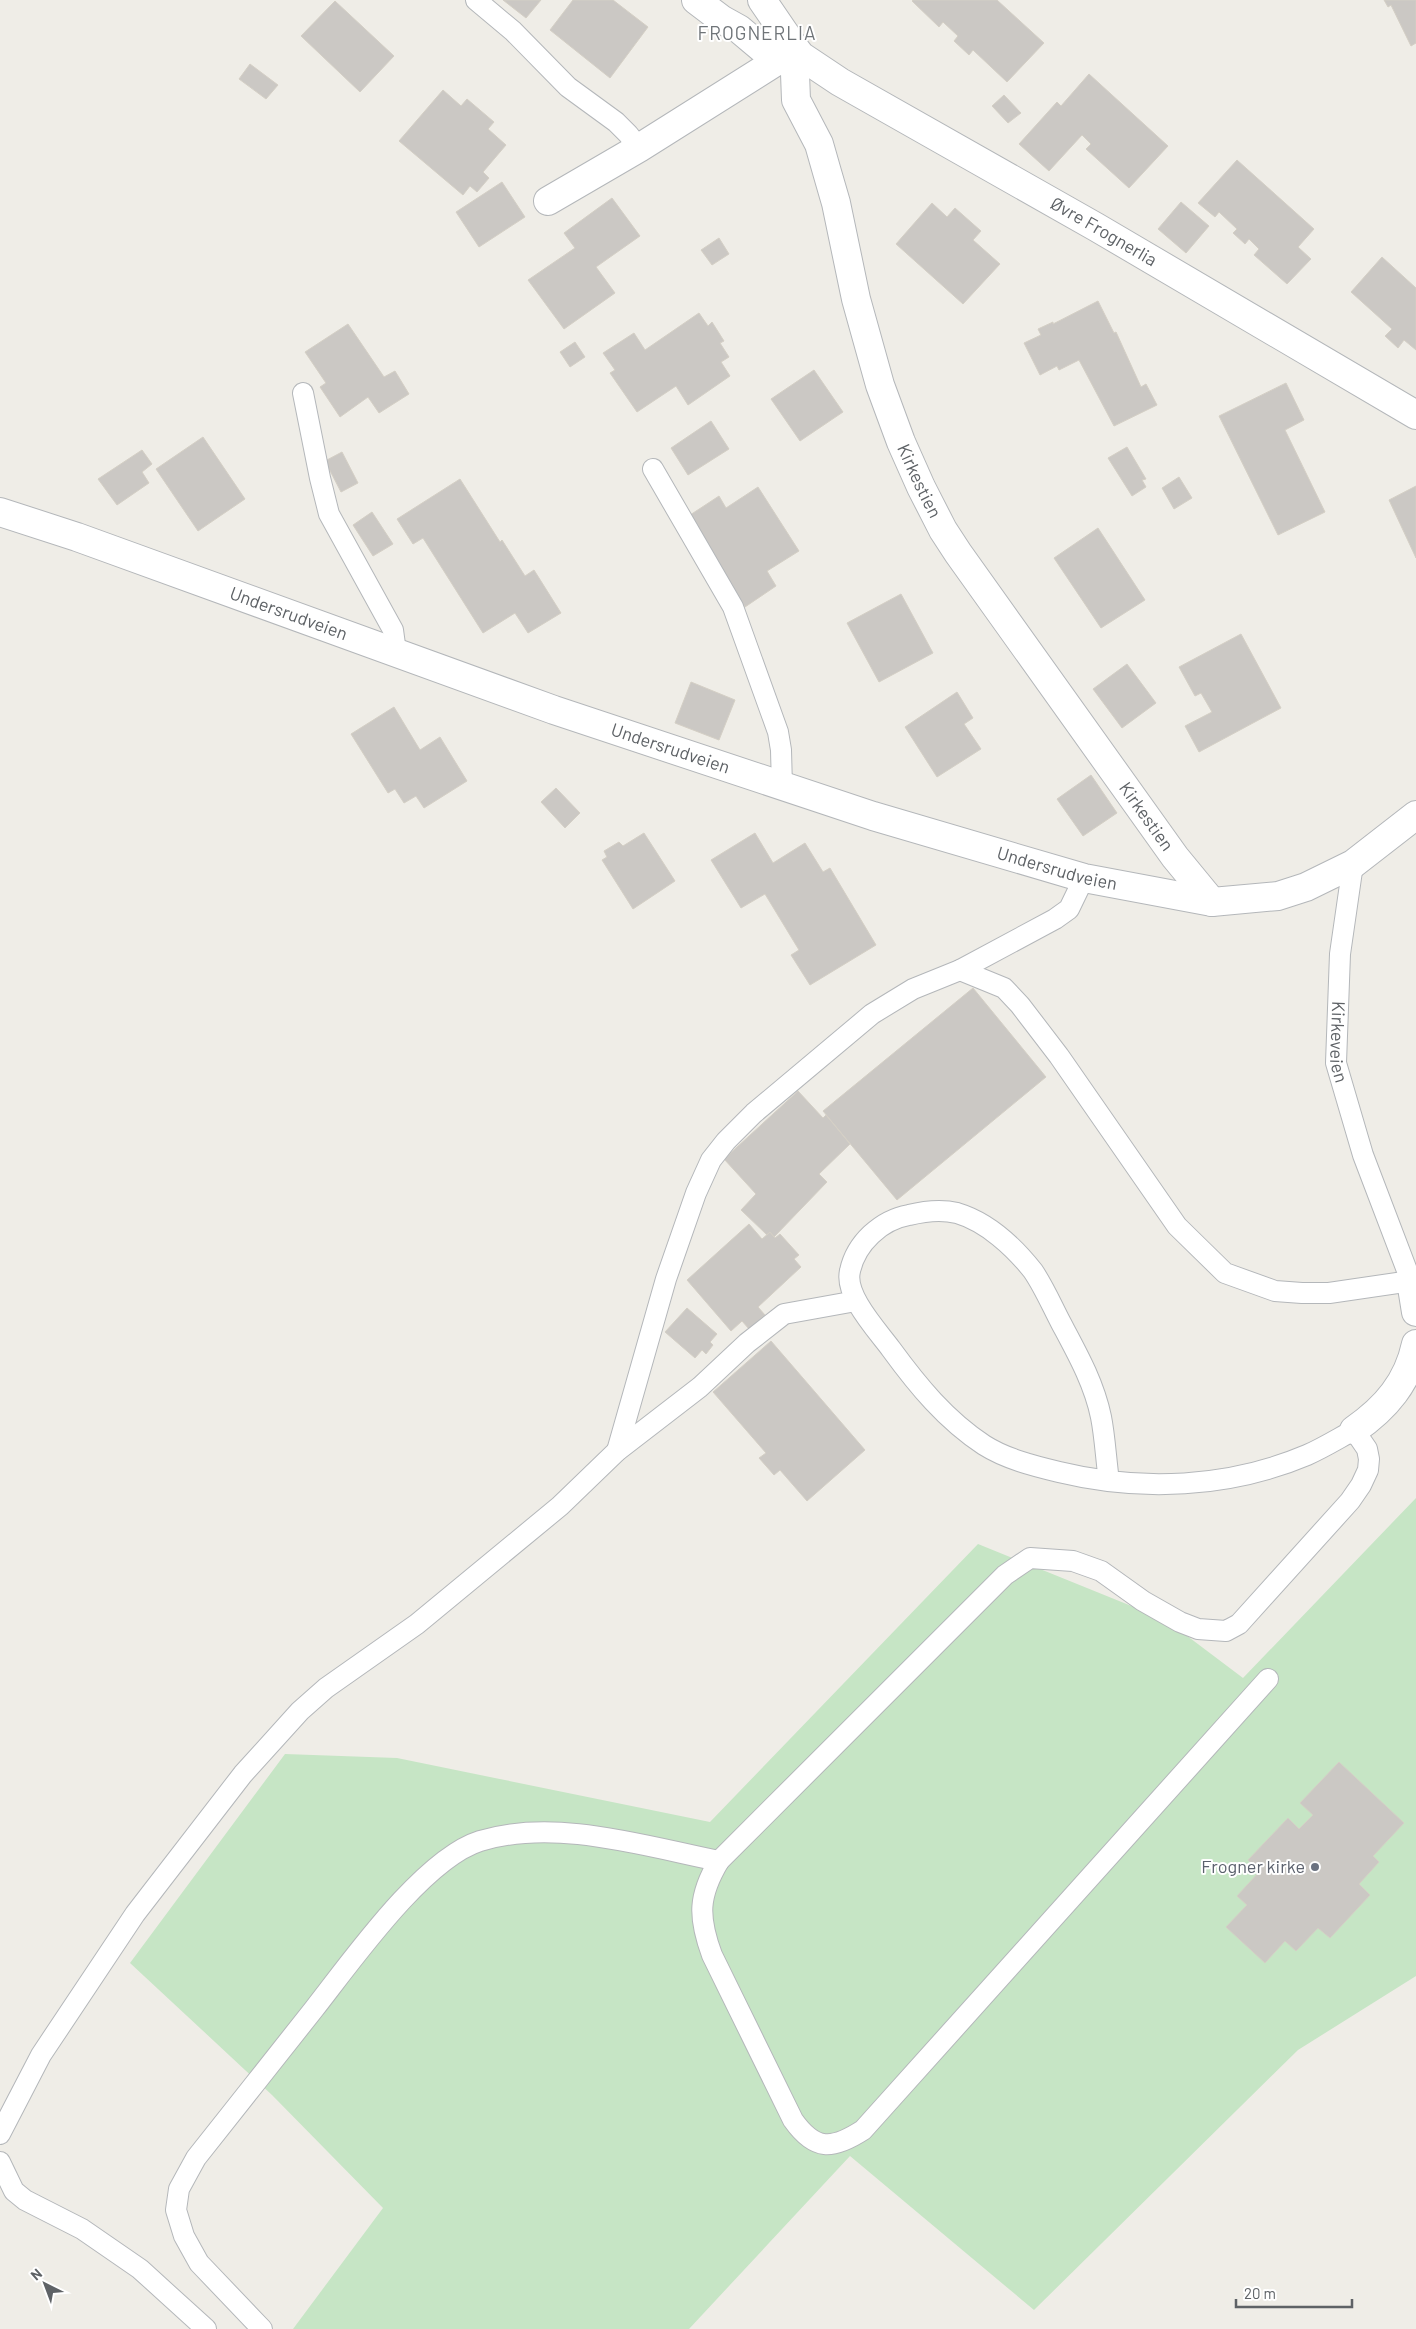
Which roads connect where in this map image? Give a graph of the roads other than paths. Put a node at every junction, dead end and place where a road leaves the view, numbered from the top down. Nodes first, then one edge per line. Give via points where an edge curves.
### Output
1 (476, 0) edge
2 (696, 0) edge
3 (762, 0) edge
4 (785, 54) junction
5 (639, 148) junction
6 (548, 201) dead end
7 (303, 393) dead end
8 (1416, 415) edge
9 (653, 469) dead end
10 (0, 512) edge
11 (396, 652) junction
12 (782, 787) junction
13 (1416, 815) edge
14 (1353, 864) junction
15 (1084, 878) junction
16 (1212, 902) junction
17 (960, 970) junction
18 (1413, 1282) edge
19 (856, 1301) junction
20 (1416, 1312) edge
21 (1416, 1344) edge
22 (1354, 1430) junction
23 (617, 1451) junction
24 (1109, 1481) junction
25 (1268, 1679) dead end
26 (719, 1861) junction
27 (0, 2134) edge
28 (0, 2162) edge
29 (206, 2329) edge
30 (262, 2329) edge

1 - 5 lane via 513,31 568,87 616,122
2 - 4 street via 721,19
3 - 4 street
4 - 5 street
4 - 8 street, Øvre Frognerlia via 801,56 840,82
4 - 16 street, Kirkestien via 796,100 819,144 836,204 866,340 898,434 921,487 958,552 1176,857
5 - 6 street
7 - 11 lane via 329,514 393,630
9 - 12 lane via 734,607 778,732
10 - 11 street, Undersrudveien
11 - 12 street, Undersrudveien via 554,710
12 - 15 street, Undersrudveien
13 - 14 street
14 - 16 street, Undersrudveien via 1306,887 1278,896
14 - 18 lane, Kirkeveien via 1340,954 1336,1063 1363,1155
15 - 16 street, Undersrudveien
15 - 17 lane via 1069,909 1055,920
17 - 18 lane via 1004,988 1020,1006 1060,1056 1177,1226 1225,1273 1275,1291 1302,1293 1338,1292
17 - 23 lane via 913,989 872,1014 754,1113 711,1160 666,1279
18 - 20 street
19 - 23 lane via 784,1314 700,1387
19 - 24 lane via 911,1377 947,1417 985,1446 1026,1464
19 - 24 lane via 849,1275 860,1245 874,1232 904,1216 930,1210 957,1213 1003,1240 1033,1272 1084,1365 1101,1416
21 - 22 street via 1412,1363 1401,1384 1385,1405
22 - 24 lane via 1307,1455 1259,1472 1156,1485
22 - 26 lane via 1367,1449 1369,1459 1361,1485 1350,1502 1239,1624 1226,1632 1198,1629 1143,1601 1101,1571 1073,1561 1030,1558 1005,1576
23 - 27 lane via 560,1506 417,1624 326,1688 254,1760 135,1914 41,2054
25 - 26 lane via 863,2130 840,2143 822,2145 813,2141 793,2120 712,1955 703,1930 702,1894
26 - 30 lane via 560,1832 515,1834 479,1841 452,1855 391,1912 196,2158 179,2189 176,2210 184,2236 199,2263
28 - 29 lane via 14,2191 24,2200 82,2230 140,2269

